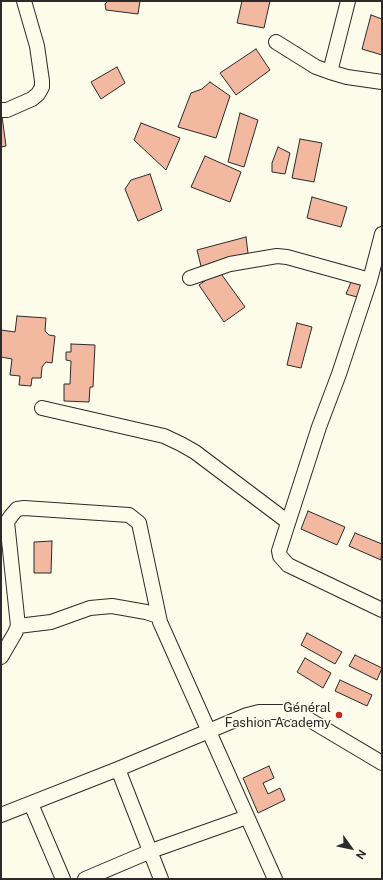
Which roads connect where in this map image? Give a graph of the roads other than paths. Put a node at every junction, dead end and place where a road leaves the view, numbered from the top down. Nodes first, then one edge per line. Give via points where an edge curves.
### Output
1 (24, 1) edge
2 (348, 1) edge
3 (276, 42) dead end
4 (330, 72) junction
5 (382, 82) edge
6 (1, 110) edge
7 (382, 234) edge
8 (190, 278) dead end
9 (370, 280) junction
10 (42, 408) dead end
11 (6, 516) edge
12 (288, 522) junction
13 (382, 610) edge
14 (158, 616) junction
15 (18, 626) junction
16 (1, 657) edge
17 (208, 731) junction
18 (382, 763) edge
19 (118, 769) junction
20 (31, 804) junction
21 (1, 815) edge
22 (246, 817) junction
23 (150, 851) junction
24 (63, 879) edge
25 (85, 879) edge
26 (161, 879) edge
27 (275, 879) edge

1 - 6 street via 37,46 42,87 32,99 7,110
2 - 4 street
3 - 4 street via 316,67
4 - 5 street
7 - 9 street
8 - 9 street via 230,264 287,256
9 - 12 street
10 - 12 street via 176,441 195,452
11 - 14 street via 24,508 129,515 139,523
11 - 15 street
12 - 13 street via 279,551 283,561
14 - 15 street via 112,606 90,608 51,622
14 - 17 street
15 - 16 street
17 - 18 street via 259,712 298,713
17 - 19 street
17 - 22 street
19 - 20 street
19 - 23 street
20 - 21 street
20 - 24 street
22 - 23 street
22 - 27 street
23 - 25 street
23 - 26 street

